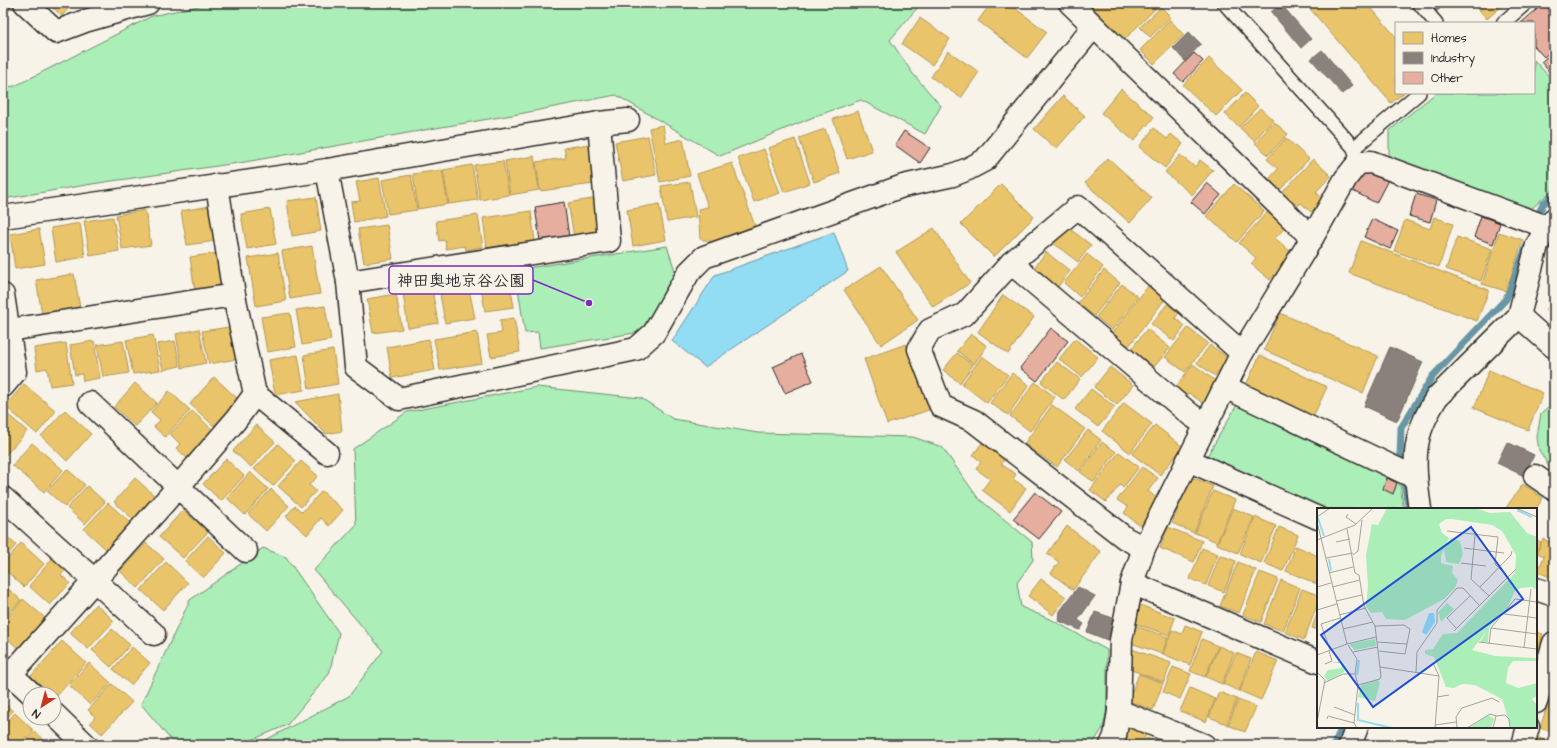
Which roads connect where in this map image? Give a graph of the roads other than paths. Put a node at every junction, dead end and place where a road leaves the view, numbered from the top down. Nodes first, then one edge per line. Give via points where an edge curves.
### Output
1 (25, 3) edge
2 (148, 3) edge
3 (1070, 3) edge
4 (1224, 3) edge
5 (1418, 3) edge
6 (1526, 3) edge
7 (1435, 22) edge
8 (1504, 22) edge
9 (1093, 27) junction
10 (1418, 94) edge
11 (628, 120) dead end
12 (599, 123) junction
13 (1356, 156) junction
14 (327, 170) junction
15 (217, 185) junction
16 (3, 217) edge
17 (1550, 223) edge
18 (1312, 238) junction
19 (1011, 262) junction
20 (348, 282) junction
21 (3, 295) edge
22 (234, 295) junction
23 (1519, 316) junction
24 (6, 330) edge
25 (1554, 347) edge
26 (1242, 353) junction
27 (3, 386) edge
28 (1225, 387) junction
29 (254, 394) junction
30 (90, 403) dead end
31 (1206, 425) junction
32 (327, 453) dead end
33 (1188, 460) junction
34 (1535, 476) dead end
35 (1416, 478) junction
36 (178, 487) junction
37 (1554, 489) edge
38 (3, 498) edge
39 (1420, 508) edge
40 (1317, 518) edge
41 (1144, 548) junction
42 (246, 551) dead end
43 (95, 580) junction
44 (1132, 583) junction
45 (1537, 589) edge
46 (1554, 595) edge
47 (154, 634) dead end
48 (1554, 643) edge
49 (1317, 662) edge
50 (7, 670) edge
51 (24, 686) edge
52 (1537, 699) edge
53 (1119, 711) junction
54 (62, 722) edge
55 (1357, 728) edge
56 (1528, 728) edge
57 (86, 745) edge
58 (1111, 745) edge
59 (1204, 745) edge
60 (1350, 745) edge
61 (1523, 745) edge

1 - 2 street via 56,32
3 - 9 street
4 - 13 lane
5 - 7 lane
6 - 8 lane
9 - 18 street
9 - 20 street via 985,160 953,175 903,186 704,257 690,272 654,333 636,349 400,399 356,367
10 - 13 lane
11 - 12 street
12 - 14 street
12 - 20 street via 609,241
13 - 17 street
13 - 18 street
14 - 15 street
14 - 20 street
15 - 16 street
15 - 22 street
17 - 23 street via 1537,245
18 - 26 street
19 - 26 street via 1078,207
19 - 31 street
19 - 41 street via 965,314 930,330 920,349 941,406 974,421 1125,538
21 - 24 street
22 - 24 street
22 - 29 street
23 - 25 street
23 - 35 street via 1437,397 1427,413 1418,440
24 - 27 street via 15,372
26 - 28 street
28 - 31 street
28 - 35 street
29 - 32 street
29 - 36 street via 236,421
30 - 36 street
31 - 33 street
33 - 40 street
33 - 41 street
34 - 37 street
35 - 39 street
36 - 42 street
36 - 43 street
38 - 43 street
41 - 44 street
43 - 47 street
43 - 50 street
44 - 49 street
44 - 53 street via 1121,640
45 - 46 street
48 - 52 street
50 - 51 street
53 - 58 street
53 - 59 street
54 - 57 street
55 - 60 street
56 - 61 street

